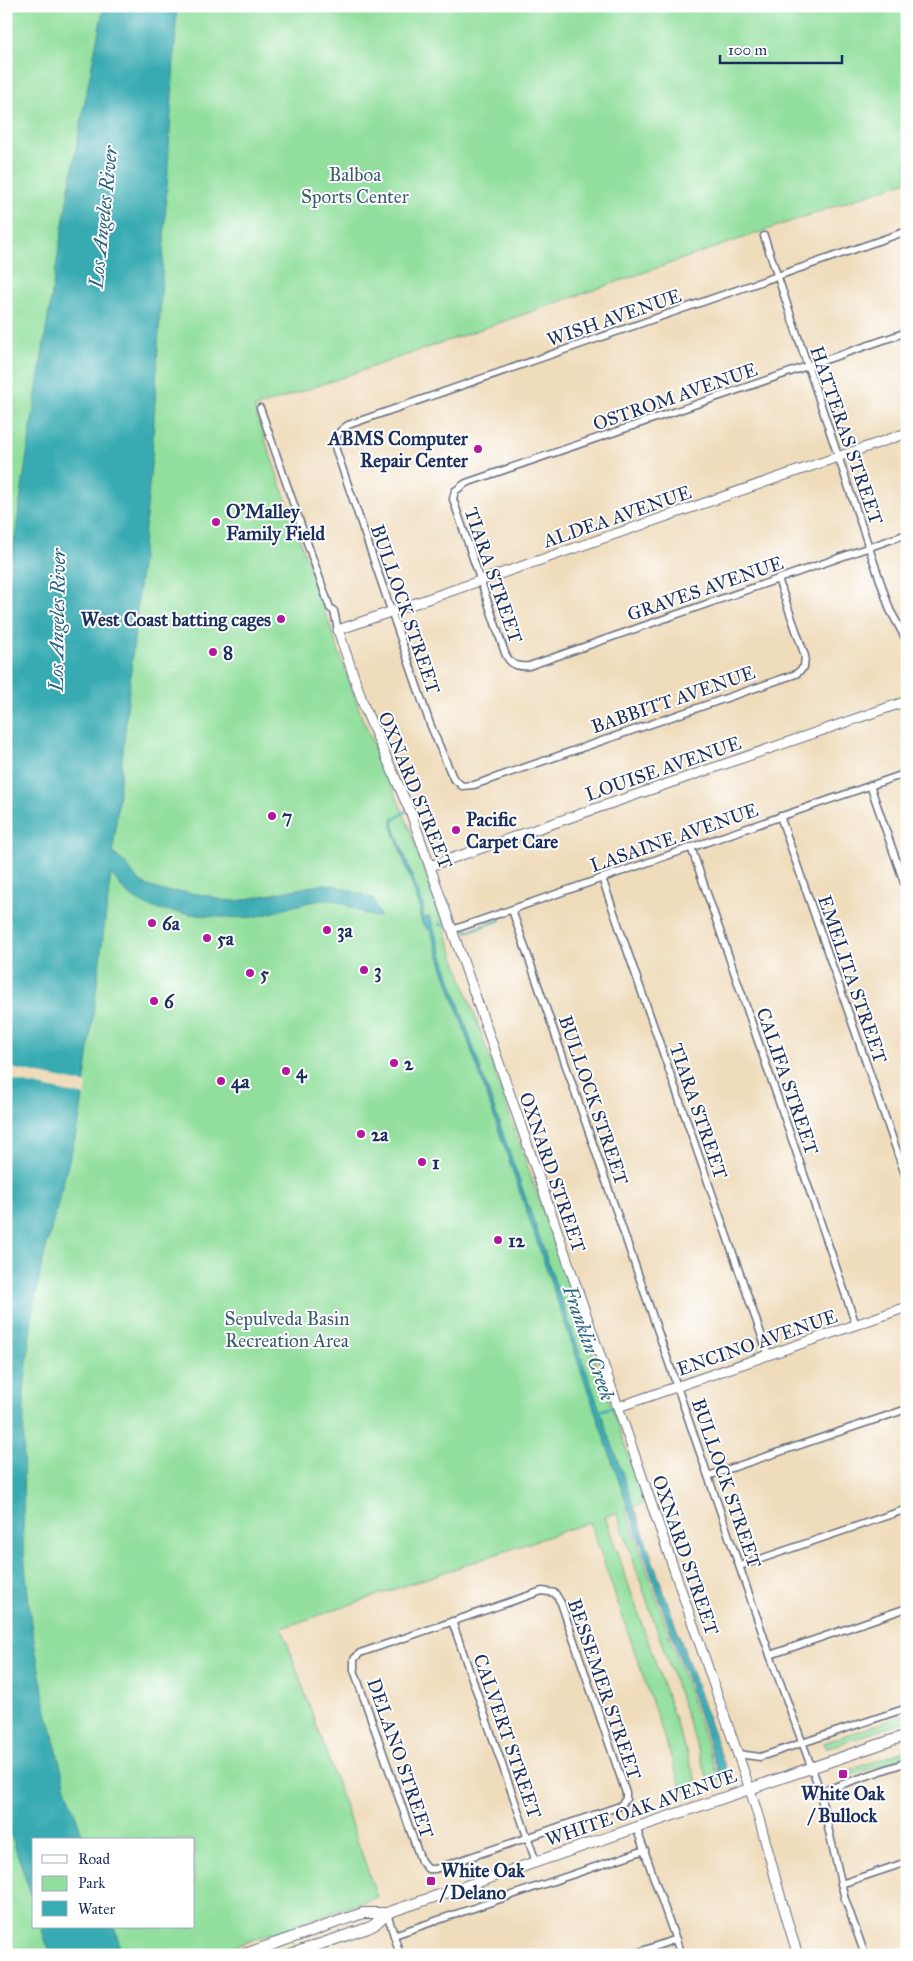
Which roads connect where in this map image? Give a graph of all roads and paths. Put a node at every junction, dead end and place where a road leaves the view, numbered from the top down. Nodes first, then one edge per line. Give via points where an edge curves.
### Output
1 (907, 231) edge
2 (764, 236) dead end
3 (777, 276) junction
4 (907, 332) edge
5 (808, 366) junction
6 (260, 408) dead end
7 (907, 433) edge
8 (335, 436) joint
9 (838, 456) junction
10 (455, 491) joint
11 (907, 534) edge
12 (869, 548) junction
13 (778, 578) junction
14 (481, 580) junction
15 (391, 611) junction
16 (338, 630) junction
17 (907, 641) edge
18 (513, 665) joint
19 (907, 701) edge
20 (907, 773) edge
21 (870, 785) junction
22 (462, 786) joint
23 (780, 816) junction
24 (691, 847) junction
25 (430, 866) junction
26 (602, 878) junction
27 (907, 891) edge
28 (512, 910) junction
29 (452, 930) junction
30 (907, 1180) edge
31 (907, 1307) edge
32 (856, 1325) junction
33 (768, 1354) junction
34 (677, 1386) junction
35 (618, 1406) junction
36 (907, 1409) edge
37 (708, 1476) junction
38 (907, 1508) edge
39 (740, 1566) junction
40 (907, 1608) edge
41 (452, 1621) junction
42 (770, 1655) junction
43 (907, 1708) edge
44 (907, 1735) edge
45 (802, 1744) junction
46 (738, 1754) junction
47 (907, 1762) edge
48 (811, 1768) junction
49 (750, 1788) junction
50 (820, 1792) junction
51 (626, 1795) joint
52 (636, 1827) junction
53 (527, 1838) junction
54 (645, 1850) junction
55 (536, 1862) junction
56 (907, 1862) edge
57 (423, 1865) joint
58 (841, 1884) junction
59 (387, 1913) junction
60 (394, 1936) junction
61 (676, 1939) junction
62 (264, 1951) edge
63 (242, 1955) edge
64 (288, 1955) edge
65 (400, 1955) edge
66 (631, 1955) edge
67 (681, 1955) edge
68 (798, 1955) edge
69 (864, 1955) edge

1 - 3 street, WISH AVENUE
2 - 3 street, HATTERAS STREET
3 - 5 street, HATTERAS STREET
3 - 8 street, WISH AVENUE via 348,425
4 - 5 street, OSTROM AVENUE
5 - 9 street, HATTERAS STREET
5 - 10 street, OSTROM AVENUE via 466,483
6 - 16 street, OXNARD STREET via 330,608 334,611
7 - 9 main road, ALDEA AVENUE
8 - 15 street, BULLOCK STREET via 336,450
9 - 12 street, HATTERAS STREET
9 - 14 main road, ALDEA AVENUE
10 - 14 street, TIARA STREET via 453,499
11 - 12 street, GRAVES AVENUE
12 - 13 street, GRAVES AVENUE
12 - 17 street, HATTERAS STREET via 890,610
13 - 18 street, GRAVES AVENUE via 529,666
13 - 22 street, BABBITT AVENUE via 805,656 804,667 796,674 474,785
14 - 15 main road, ALDEA AVENUE
14 - 18 street, TIARA STREET via 508,661
15 - 16 main road, ALDEA AVENUE
15 - 22 street, BULLOCK STREET via 433,732 453,778
16 - 25 main road, OXNARD STREET via 365,708
19 - 25 main road, LOUISE AVENUE
20 - 21 street, LASAINE AVENUE
21 - 23 street, LASAINE AVENUE
21 - 27 street
23 - 24 street, LASAINE AVENUE
23 - 30 street, EMELITA STREET
24 - 26 street, LASAINE AVENUE
24 - 32 street, CALIFA STREET
25 - 29 main road, OXNARD STREET
26 - 28 street, LASAINE AVENUE
26 - 33 street, TIARA STREET
28 - 29 street, LASAINE AVENUE
28 - 34 street, BULLOCK STREET
29 - 35 main road, OXNARD STREET
31 - 32 main road, ENCINO AVENUE
32 - 33 main road, ENCINO AVENUE
33 - 34 main road, ENCINO AVENUE
34 - 35 main road, ENCINO AVENUE
34 - 37 street, BULLOCK STREET
35 - 46 main road, OXNARD STREET
36 - 37 street
37 - 39 street, BULLOCK STREET
38 - 39 street
39 - 42 street, BULLOCK STREET
40 - 42 street
41 - 51 street, BESSEMER STREET via 542,1591 554,1593 561,1603
41 - 53 street, CALVERT STREET
41 - 57 street, DELANO STREET via 360,1653 354,1659 354,1670
42 - 45 street, BULLOCK STREET
43 - 45 street, WHITE OAK AVENUE
44 - 48 main road, WHITE OAK AVENUE
45 - 46 street, WHITE OAK AVENUE via 756,1758
45 - 48 street, BULLOCK STREET
46 - 49 main road, OXNARD STREET
47 - 50 street
48 - 49 main road, WHITE OAK AVENUE
48 - 50 street, BULLOCK STREET
49 - 52 main road, WHITE OAK AVENUE
49 - 68 main road, OXNARD STREET
50 - 58 street, BULLOCK STREET
51 - 53 street, WHITE OAK AVENUE via 620,1806
52 - 54 street
52 - 55 main road, WHITE OAK AVENUE
53 - 55 street, CALVERT STREET
53 - 57 street, WHITE OAK AVENUE via 434,1869
54 - 60 street
54 - 61 street
55 - 59 main road, WHITE OAK AVENUE
56 - 58 street
58 - 69 street, BULLOCK STREET
59 - 60 street
59 - 62 main road, WHITE OAK AVENUE via 363,1913
59 - 64 main road, WHITE OAK AVENUE via 368,1928
60 - 65 street
61 - 66 street
61 - 67 street
62 - 63 main road, WHITE OAK AVENUE

